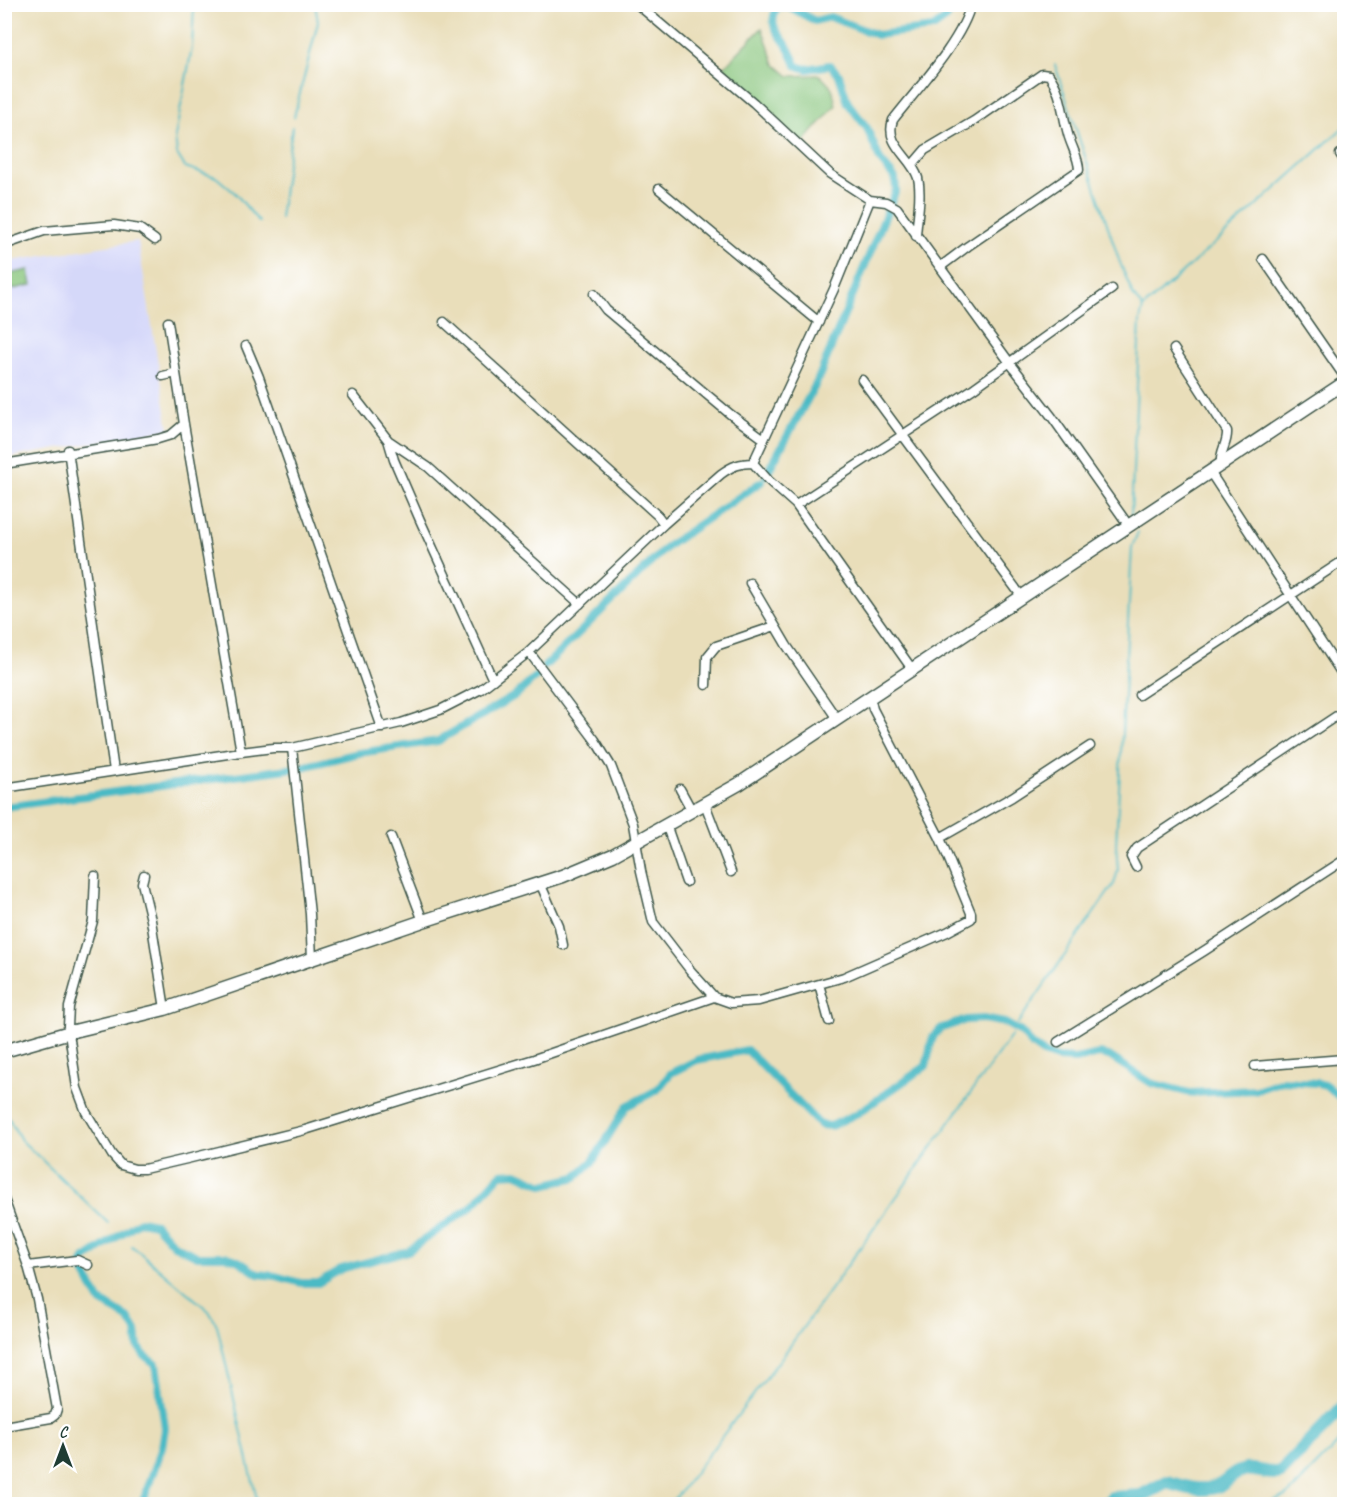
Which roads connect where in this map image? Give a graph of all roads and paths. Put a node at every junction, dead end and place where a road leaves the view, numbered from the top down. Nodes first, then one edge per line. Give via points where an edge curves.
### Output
1 (637, 4) edge
2 (971, 4) edge
3 (913, 164) junction
4 (659, 189) dead end
5 (870, 200) junction
6 (916, 236) junction
7 (155, 240) dead end
8 (4, 245) edge
9 (1263, 259) dead end
10 (940, 267) junction
11 (1112, 289) dead end
12 (594, 294) dead end
13 (168, 322) dead end
14 (444, 322) dead end
15 (819, 322) junction
16 (246, 346) dead end
17 (1174, 349) dead end
18 (1010, 363) junction
19 (176, 374) junction
20 (163, 376) dead end
21 (1344, 376) edge
22 (862, 380) dead end
23 (1344, 383) edge
24 (352, 395) dead end
25 (184, 424) junction
26 (903, 435) junction
27 (765, 439) junction
28 (388, 440) junction
29 (68, 452) junction
30 (4, 464) edge
31 (753, 464) junction
32 (1221, 465) junction
33 (1210, 472) junction
34 (796, 505) junction
35 (664, 524) junction
36 (1129, 526) junction
37 (1344, 560) edge
38 (750, 583) dead end
39 (1291, 595) junction
40 (1023, 597) junction
41 (580, 604) junction
42 (775, 626) junction
43 (529, 652) junction
44 (912, 669) junction
45 (1344, 677) edge
46 (493, 680) junction
47 (706, 685) dead end
48 (1139, 695) dead end
49 (870, 697) junction
50 (1344, 711) edge
51 (837, 719) junction
52 (382, 728) junction
53 (1090, 746) dead end
54 (292, 748) junction
55 (241, 752) junction
56 (114, 771) junction
57 (4, 788) edge
58 (680, 789) dead end
59 (705, 804) junction
60 (692, 811) junction
61 (666, 826) junction
62 (391, 837) dead end
63 (940, 838) junction
64 (637, 843) junction
65 (1344, 860) edge
66 (1136, 867) dead end
67 (731, 873) dead end
68 (144, 874) dead end
69 (95, 876) dead end
70 (686, 882) dead end
71 (540, 884) junction
72 (423, 921) junction
73 (563, 945) dead end
74 (312, 959) junction
75 (819, 984) junction
76 (714, 997) junction
77 (165, 1009) junction
78 (829, 1021) dead end
79 (70, 1032) junction
80 (1058, 1042) dead end
81 (4, 1051) edge
82 (1344, 1059) edge
83 (1255, 1066) dead end
84 (4, 1199) edge
85 (85, 1263) dead end
86 (28, 1266) junction
87 (4, 1425) edge

1 - 5 street via 754,103 830,174
2 - 3 street via 968,18 953,42 892,125 893,141
3 - 6 street via 919,180
3 - 10 street via 925,150 1042,74 1049,75 1055,84 1079,170
4 - 15 street
5 - 6 street via 890,204
5 - 15 street
6 - 10 street
7 - 8 street via 140,229 114,225 45,231
9 - 21 street
10 - 18 street
11 - 18 street
12 - 27 street via 606,310
13 - 19 street
14 - 35 street
15 - 27 street
16 - 52 street
17 - 32 street via 1227,431 1228,439 1220,453
18 - 26 street
18 - 36 street
19 - 20 street
19 - 25 street
22 - 26 street
23 - 32 main road
24 - 28 street
25 - 29 street via 171,435
25 - 55 street
26 - 34 street
26 - 40 street
27 - 31 street
28 - 41 street via 428,467
28 - 46 street
29 - 30 street
29 - 56 street
31 - 34 street
31 - 35 street via 730,467
32 - 33 main road
33 - 36 main road
33 - 39 street
34 - 44 street
35 - 41 street
36 - 40 main road
37 - 39 street
38 - 42 street
39 - 45 street
39 - 48 street
40 - 44 main road
41 - 43 street
42 - 47 street via 716,646 707,657
42 - 51 street
43 - 46 street
43 - 64 street via 604,753 629,811
44 - 49 main road
46 - 52 street via 440,710
49 - 51 main road
49 - 63 street
50 - 66 street via 1137,848 1131,856
51 - 59 main road
52 - 54 street
53 - 63 street
54 - 55 street
54 - 74 street
55 - 56 street
56 - 57 street
58 - 60 street
59 - 60 main road
59 - 67 street
60 - 61 main road
61 - 64 main road
61 - 70 street
62 - 72 street
63 - 75 street via 971,913 970,921 844,977
64 - 71 main road
64 - 76 street via 652,922
65 - 80 street
68 - 77 street via 142,884
69 - 79 street via 93,921 69,1007
71 - 72 main road
71 - 73 street
72 - 74 main road
74 - 77 main road
75 - 76 street via 759,1001 731,1003
75 - 78 street
76 - 79 street via 534,1059 327,1123 144,1169 117,1162 86,1112 77,1088
77 - 79 main road
79 - 81 main road
82 - 83 street
84 - 86 street
85 - 86 street via 77,1260
86 - 87 street via 57,1412 51,1418

